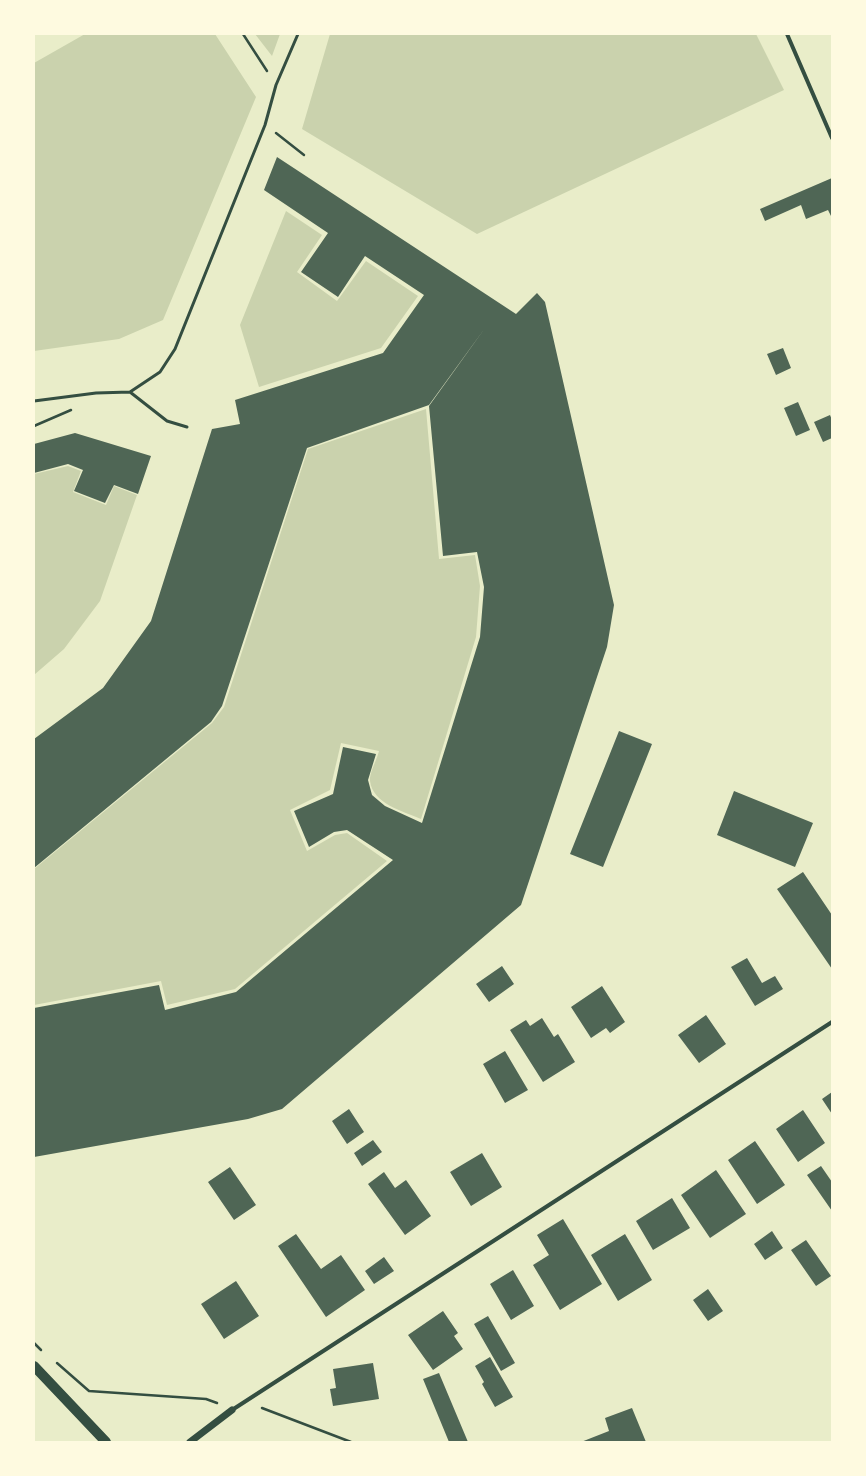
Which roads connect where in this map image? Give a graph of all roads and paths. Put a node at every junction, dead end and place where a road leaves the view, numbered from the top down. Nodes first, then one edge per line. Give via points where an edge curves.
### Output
1 (243, 34) edge
2 (298, 34) edge
3 (787, 34) edge
4 (276, 85) junction
5 (265, 125) junction
6 (832, 138) edge
7 (304, 155) dead end
8 (130, 392) junction
9 (34, 401) edge
10 (187, 427) dead end
11 (832, 1022) edge
12 (34, 1343) edge
13 (45, 1353) dead end
14 (56, 1362) dead end
15 (34, 1366) edge
16 (39, 1375) edge
17 (232, 1410) junction
18 (106, 1442) edge
19 (190, 1442) edge
20 (350, 1442) edge

1 - 4 path
2 - 4 lane
3 - 6 street
4 - 5 lane
5 - 7 path
5 - 8 lane via 175,349 160,372
8 - 9 lane via 96,393
8 - 10 lane via 167,421
11 - 17 street
12 - 13 path
14 - 17 path via 89,1391 206,1399
15 - 16 main road
16 - 18 main road
17 - 19 street
17 - 20 path via 259,1407

